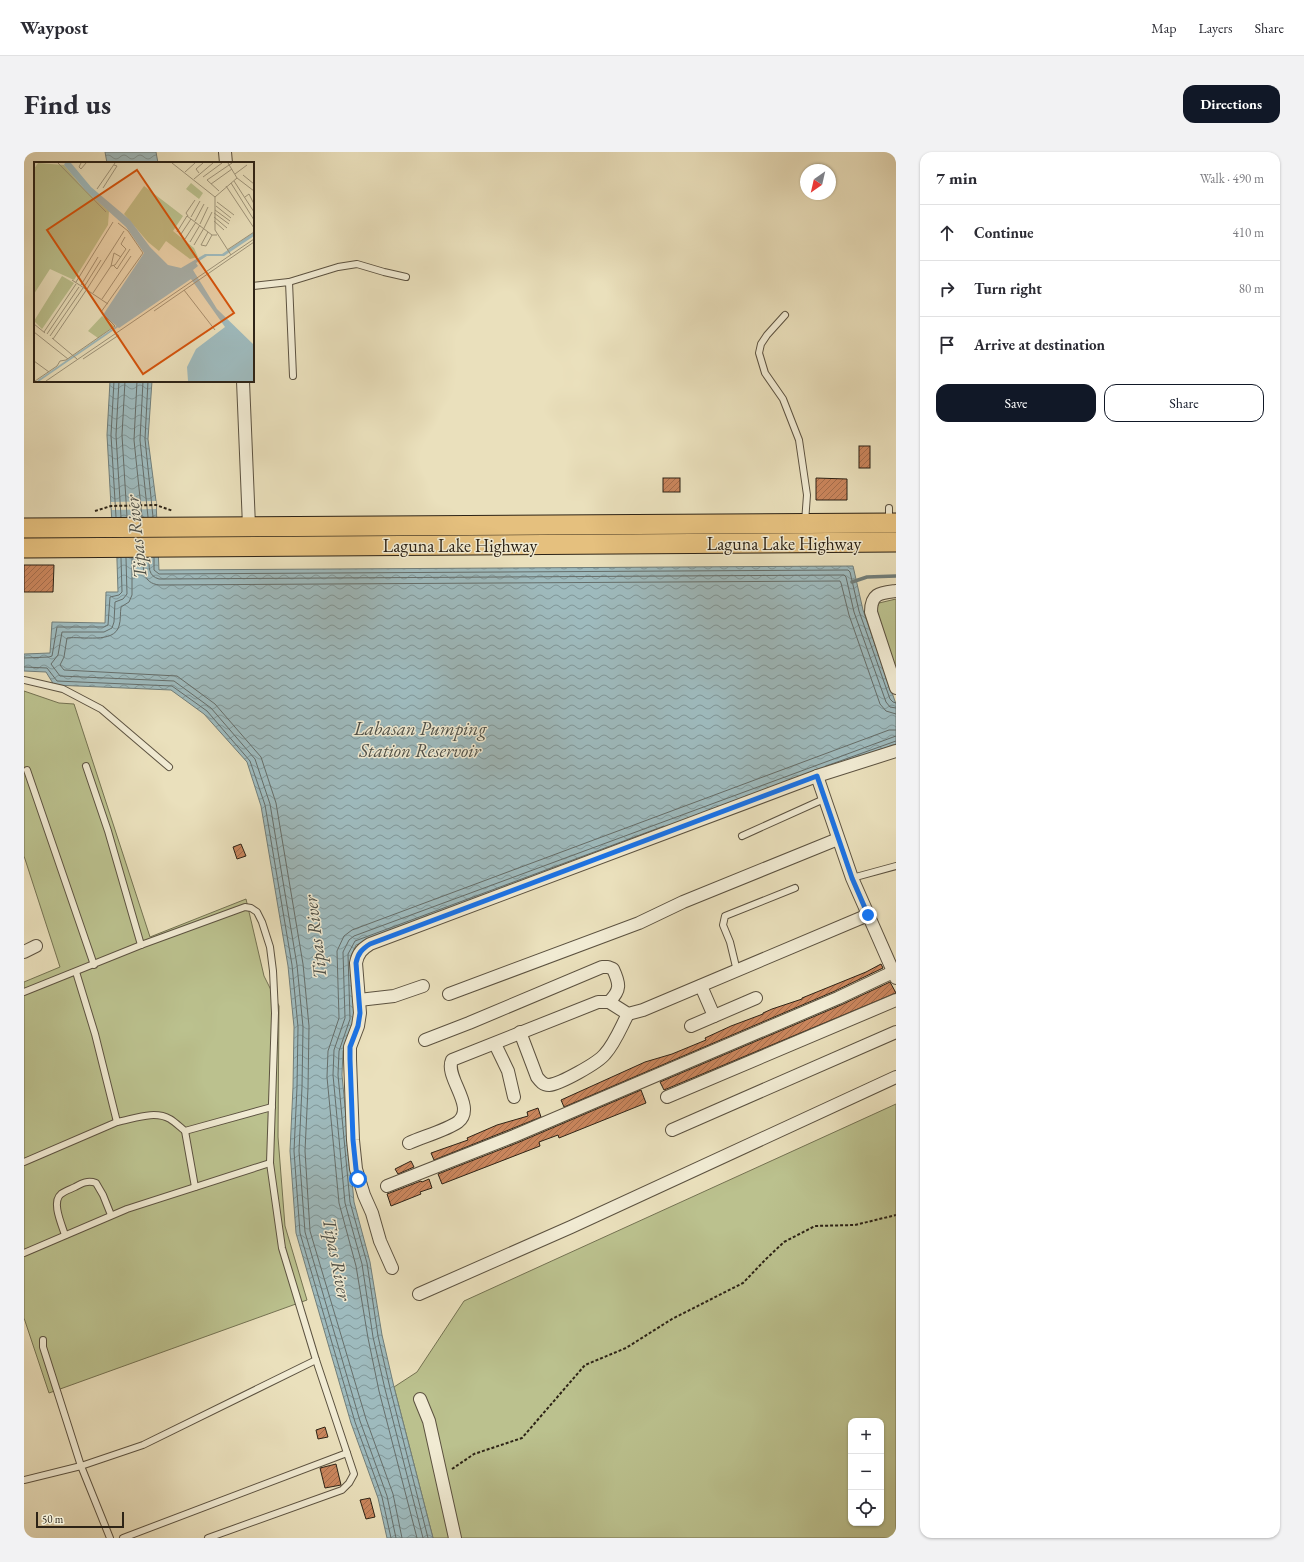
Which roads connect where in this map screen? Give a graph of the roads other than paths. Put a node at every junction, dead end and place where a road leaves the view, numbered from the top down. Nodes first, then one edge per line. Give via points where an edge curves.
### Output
1 (225, 152) edge
2 (226, 162) edge
3 (406, 276) dead end
4 (289, 282) junction
5 (254, 286) edge
6 (786, 315) dead end
7 (293, 376) dead end
8 (243, 382) edge
9 (891, 518) edge
10 (668, 524) junction
11 (804, 524) junction
12 (249, 526) junction
13 (24, 528) edge
14 (896, 542) edge
15 (668, 544) junction
16 (24, 548) edge
17 (896, 592) edge
18 (24, 680) edge
19 (896, 688) edge
20 (896, 751) edge
21 (86, 766) dead end
22 (169, 768) dead end
23 (28, 770) dead end
24 (817, 776) junction
25 (824, 799) junction
26 (742, 836) dead end
27 (838, 839) junction
28 (896, 866) edge
29 (852, 878) junction
30 (795, 888) dead end
31 (868, 915) junction
32 (141, 945) junction
33 (36, 946) dead end
34 (24, 952) edge
35 (94, 965) junction
36 (894, 970) edge
37 (737, 971) junction
38 (76, 972) junction
39 (423, 986) dead end
40 (701, 986) junction
41 (24, 992) edge
42 (449, 994) dead end
43 (756, 998) dead end
44 (359, 1000) junction
45 (896, 1000) edge
46 (609, 1002) junction
47 (628, 1014) junction
48 (714, 1016) junction
49 (691, 1026) dead end
50 (520, 1032) junction
51 (896, 1032) edge
52 (425, 1040) dead end
53 (495, 1044) junction
54 (896, 1077) edge
55 (514, 1097) dead end
56 (667, 1098) dead end
57 (272, 1107) junction
58 (117, 1122) junction
59 (672, 1130) dead end
60 (185, 1131) junction
61 (409, 1143) dead end
62 (24, 1162) edge
63 (270, 1163) junction
64 (387, 1186) dead end
65 (195, 1187) junction
66 (111, 1216) junction
67 (65, 1235) junction
68 (24, 1253) edge
69 (392, 1268) dead end
70 (419, 1294) dead end
71 (43, 1340) dead end
72 (316, 1360) junction
73 (420, 1399) dead end
74 (347, 1453) junction
75 (81, 1466) junction
76 (24, 1480) edge
77 (110, 1538) edge
78 (123, 1538) edge
79 (208, 1538) edge
80 (455, 1538) edge

1 - 2 street
3 - 4 lane via 357,264
4 - 5 lane
4 - 7 lane
6 - 11 lane via 767,335 759,353 764,373 783,399 799,440 807,495
8 - 12 street
9 - 11 main road, Laguna Lake Highway
10 - 11 main road, Laguna Lake Highway
10 - 12 main road, Laguna Lake Highway
10 - 15 main road
12 - 13 main road, Laguna Lake Highway
14 - 15 main road, Laguna Lake Highway
15 - 16 main road, Laguna Lake Highway
17 - 19 street via 882,593 871,603 871,612
18 - 22 lane via 63,689 101,709
20 - 24 street
21 - 32 lane
23 - 35 lane
24 - 25 street
24 - 44 street via 370,944 357,955
25 - 26 lane
25 - 27 street
27 - 29 street
27 - 42 street via 683,902 639,923
28 - 29 lane
29 - 31 street
30 - 37 lane via 725,916 722,925 730,942
31 - 36 street
31 - 37 street
32 - 35 lane
32 - 57 lane via 245,907 257,912 270,946 273,971 275,1013
33 - 34 street
35 - 38 lane
36 - 64 street via 838,998 514,1136
37 - 40 street
38 - 41 lane
38 - 58 lane
39 - 44 street via 394,996
40 - 47 street
40 - 48 street
43 - 48 street
44 - 69 street via 358,1026 350,1047 356,1169 380,1241
45 - 56 street
46 - 47 street
46 - 50 street via 598,1002
46 - 52 street via 619,986 613,969 608,967
47 - 50 street via 605,1055 570,1077 551,1085 541,1083 537,1077
48 - 49 street
50 - 53 street
51 - 59 street
53 - 55 street via 508,1071
53 - 61 street via 452,1060 450,1064 464,1110 459,1121
54 - 70 street
57 - 60 lane
57 - 63 lane
58 - 60 lane via 153,1115 161,1116 170,1119
58 - 62 lane
60 - 65 lane
63 - 65 lane
63 - 72 lane via 282,1248
65 - 66 lane
66 - 67 lane
66 - 67 lane via 96,1183 85,1182 60,1194 57,1200
67 - 68 lane
71 - 75 lane via 43,1347
72 - 74 lane
72 - 75 lane via 143,1445
73 - 80 street via 429,1421
74 - 78 lane
74 - 79 lane via 354,1474 342,1490
75 - 76 lane
75 - 77 lane

